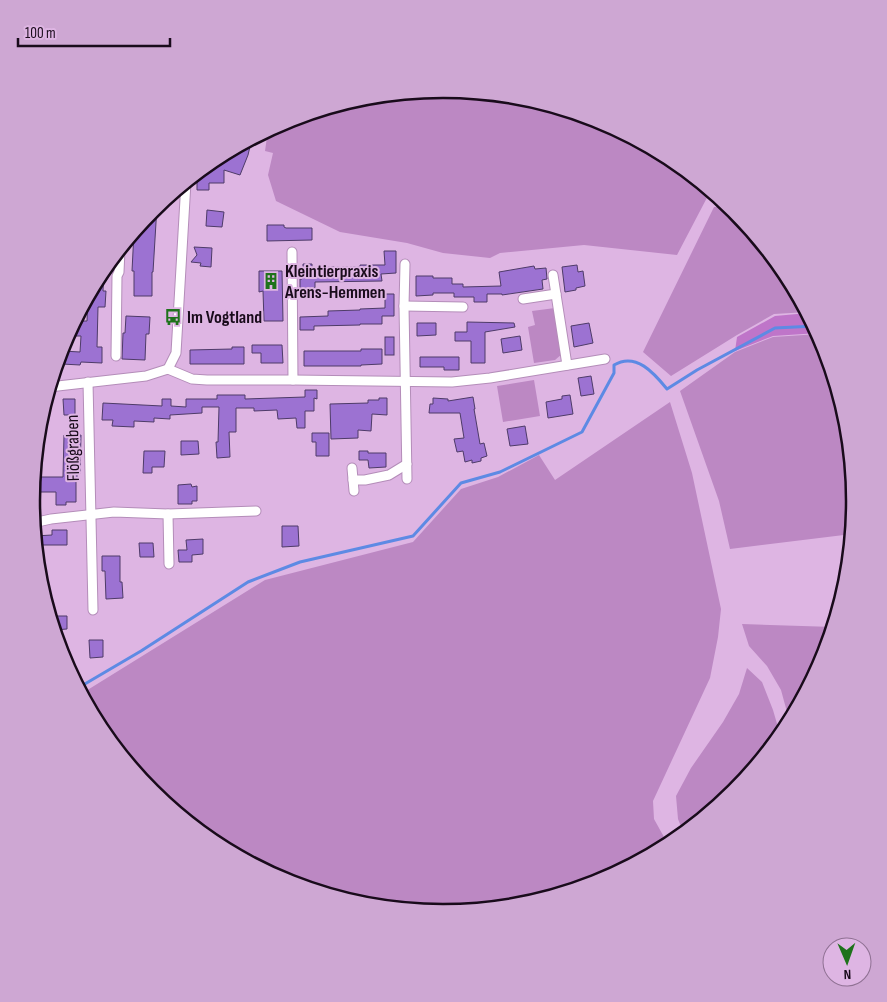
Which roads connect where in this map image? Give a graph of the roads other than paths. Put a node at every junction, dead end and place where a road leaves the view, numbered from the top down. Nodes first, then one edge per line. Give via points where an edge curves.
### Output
1 (185, 191) edge
2 (292, 252) dead end
3 (120, 260) edge
4 (404, 264) dead end
5 (553, 275) dead end
6 (556, 294) junction
7 (523, 300) dead end
8 (404, 306) junction
9 (463, 307) dead end
10 (116, 356) dead end
11 (604, 359) dead end
12 (567, 366) junction
13 (168, 369) junction
14 (293, 380) junction
15 (405, 381) junction
16 (88, 382) junction
17 (57, 387) edge
18 (407, 464) junction
19 (352, 468) dead end
20 (407, 479) dead end
21 (353, 480) junction
22 (354, 491) dead end
23 (256, 511) dead end
24 (91, 514) junction
25 (168, 514) junction
26 (41, 521) edge
27 (169, 564) dead end
28 (93, 610) dead end

1 - 13 street via 176,353
2 - 14 street
3 - 10 street
4 - 8 street
5 - 6 street
6 - 7 street
6 - 12 street
8 - 9 street
8 - 15 street
11 - 12 street
12 - 15 street via 452,382
13 - 14 street via 192,379
13 - 16 street via 146,376
14 - 15 street
15 - 18 street
16 - 17 street
16 - 24 street, Flößgraben
18 - 20 street
18 - 21 street via 388,475
19 - 21 street
21 - 22 street
23 - 25 street
24 - 25 street
24 - 26 street
24 - 28 street, Flößgraben
25 - 27 street

